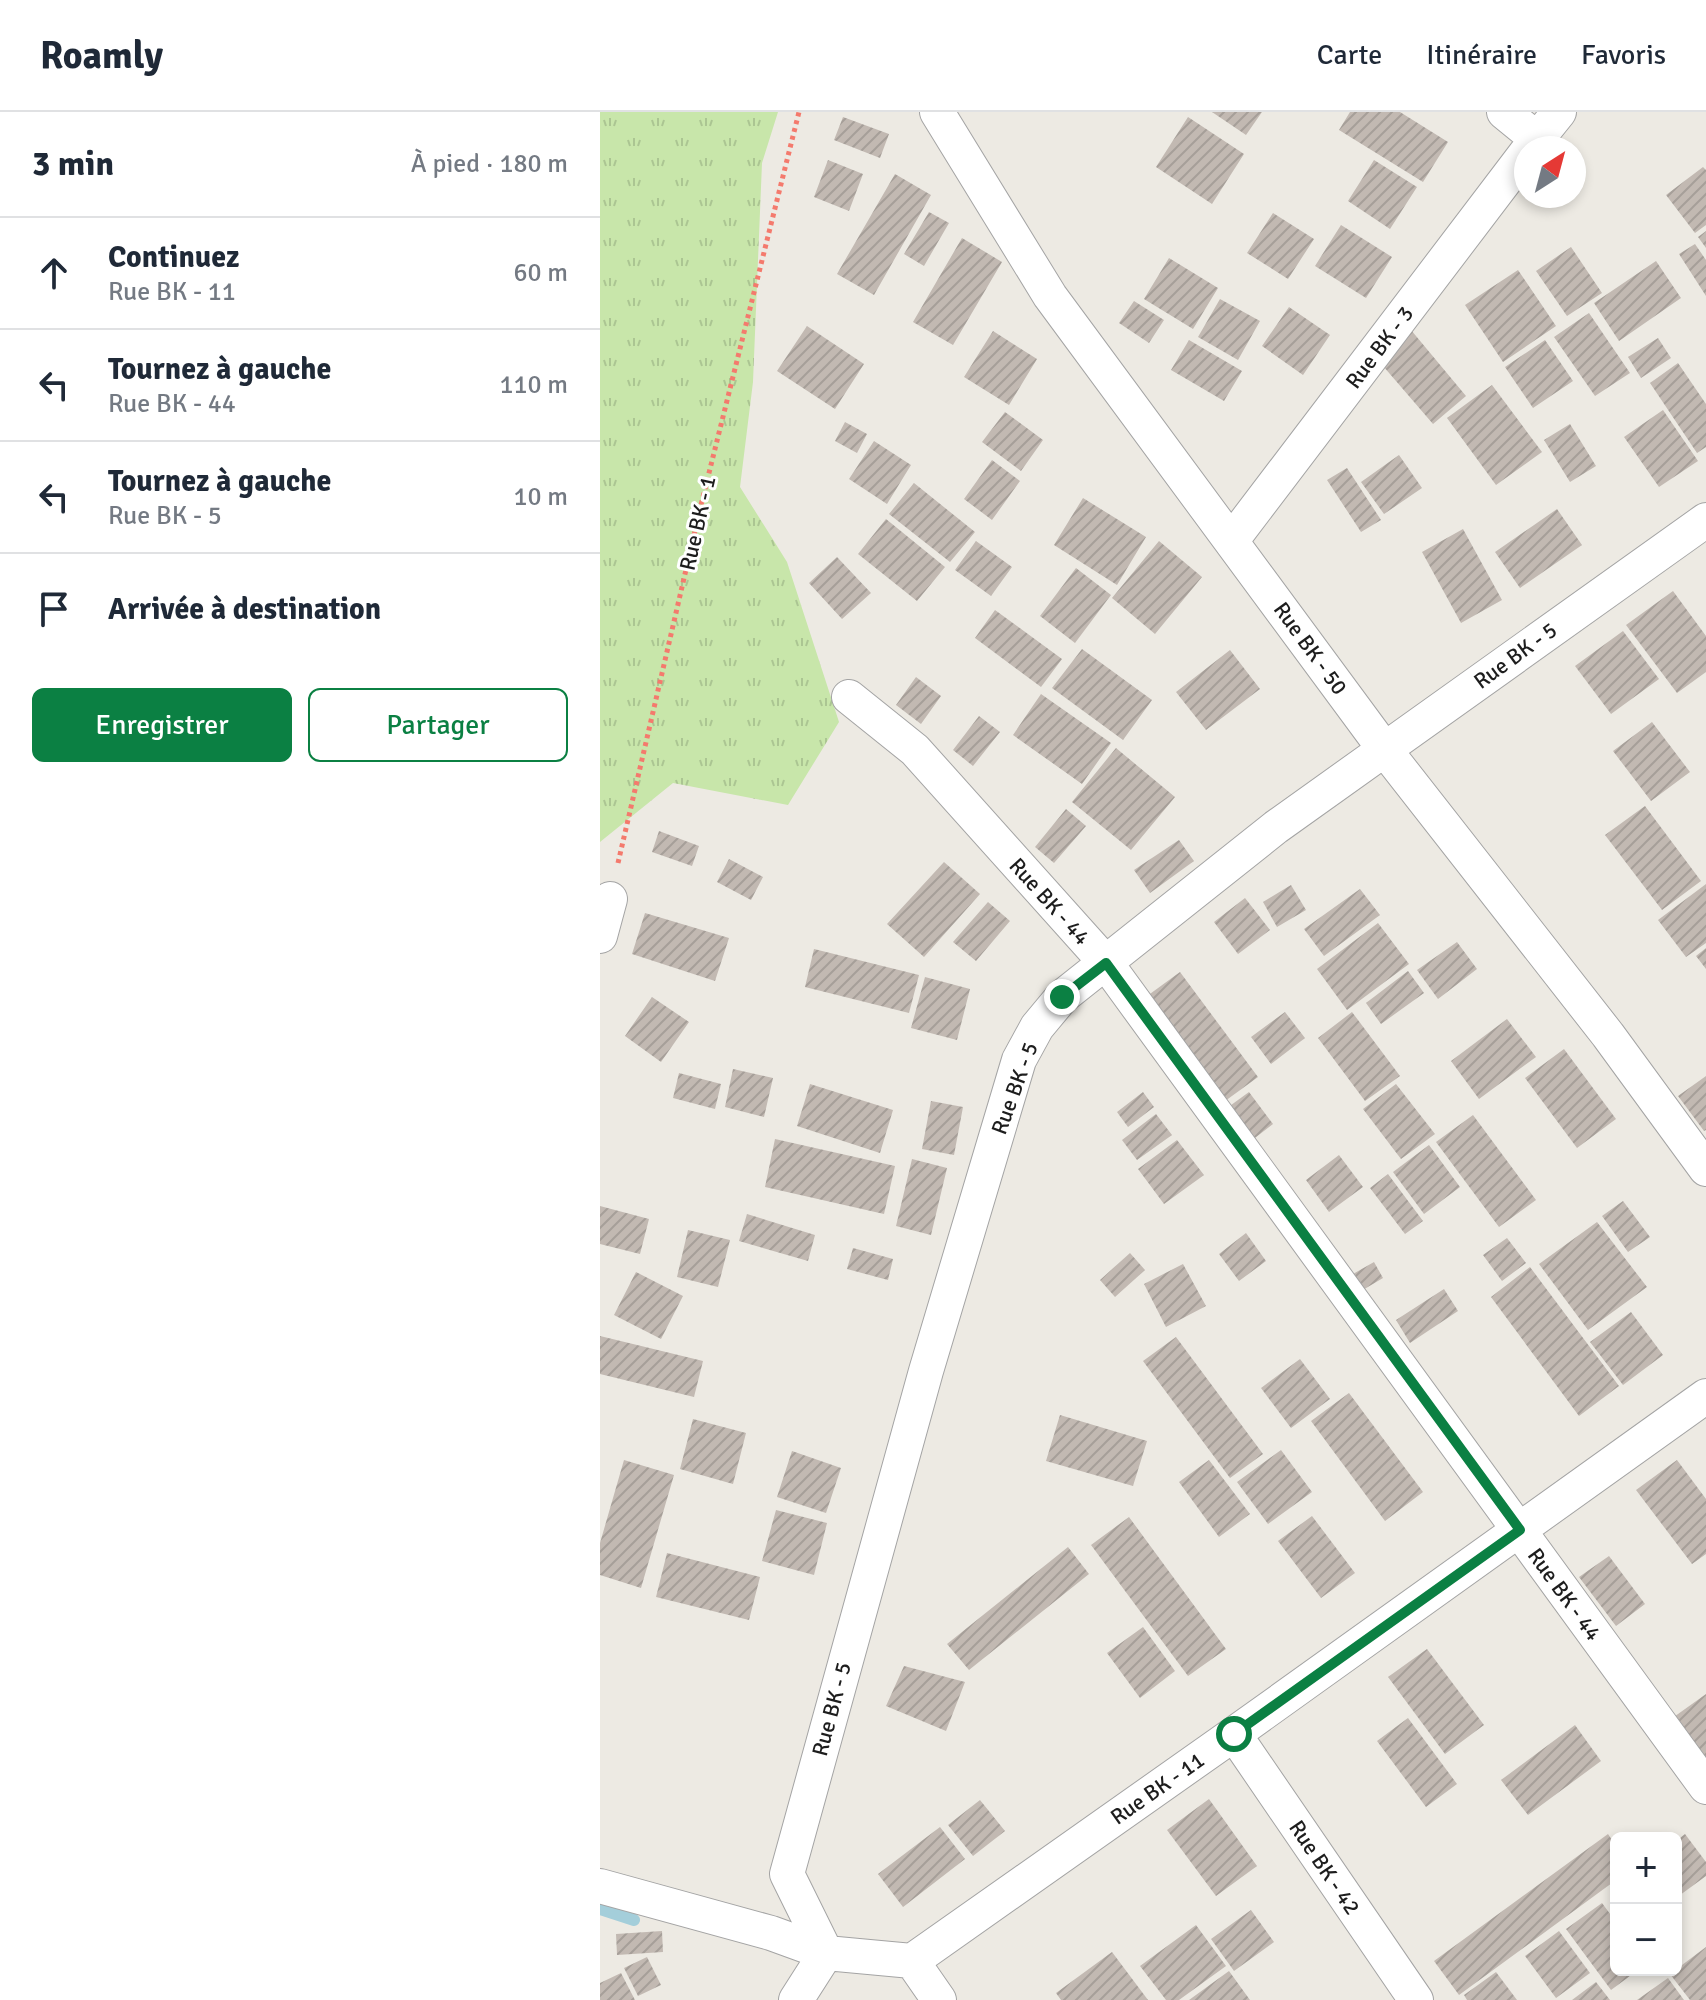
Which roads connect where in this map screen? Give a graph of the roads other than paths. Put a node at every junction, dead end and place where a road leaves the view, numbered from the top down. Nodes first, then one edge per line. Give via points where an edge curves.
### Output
1 (937, 112) edge
2 (1504, 112) edge
3 (1559, 112) edge
4 (1523, 136) edge
5 (1540, 136) edge
6 (1514, 169) edge
7 (1703, 529) edge
8 (1232, 540) junction
9 (849, 697) dead end
10 (1385, 750) junction
11 (610, 899) road end
12 (600, 936) edge
13 (1106, 963) junction
14 (1706, 1169) edge
15 (1706, 1396) edge
16 (1520, 1530) junction
17 (1234, 1734) junction
18 (1706, 1787) edge
19 (600, 1886) edge
20 (826, 1953) junction
21 (912, 1961) junction
22 (796, 2000) edge
23 (939, 2000) edge
24 (1416, 2000) edge

1 - 8 street, Rue BK - 50 via 1050,296
2 - 4 street
3 - 5 street, Rue BK - 3
6 - 8 street, Rue BK - 3
7 - 10 street, Rue BK - 5
8 - 10 street, Rue BK - 50
9 - 13 street, Rue BK - 44 via 915,750
10 - 13 street, Rue BK - 5 via 1276,827
10 - 14 street, Rue BK - 50
11 - 12 street
13 - 16 street, Rue BK - 44
13 - 20 street, Rue BK - 5 via 1062,997 1019,1060 921,1386 787,1874
15 - 16 street, Rue BK - 11
16 - 17 street, Rue BK - 11
16 - 18 street, Rue BK - 44
17 - 21 street, Rue BK - 11
17 - 24 street, Rue BK - 42
19 - 20 street
20 - 21 street
20 - 22 street
21 - 23 street

